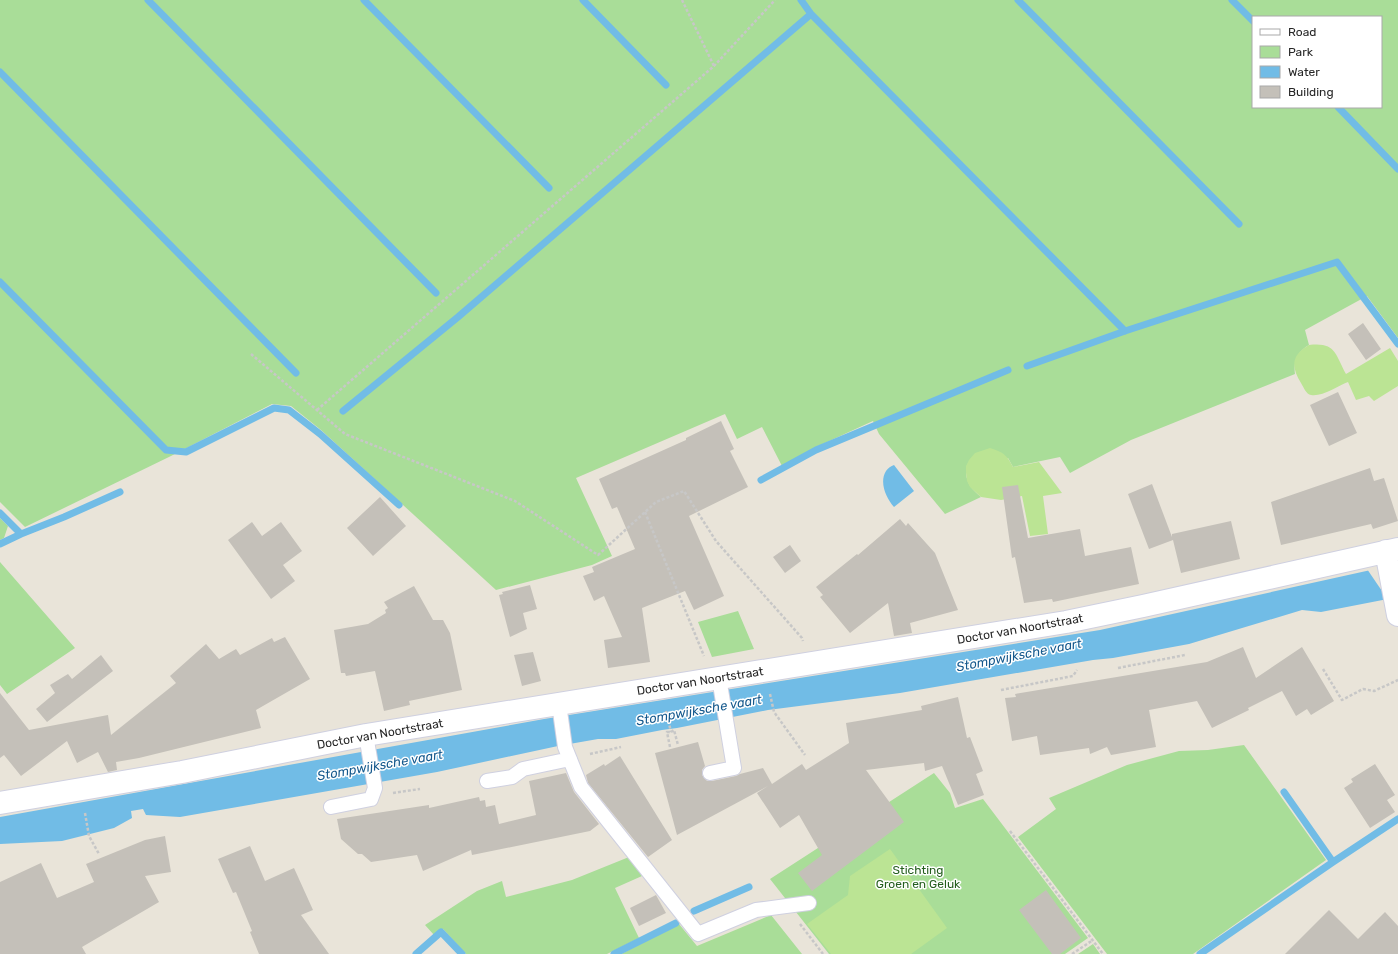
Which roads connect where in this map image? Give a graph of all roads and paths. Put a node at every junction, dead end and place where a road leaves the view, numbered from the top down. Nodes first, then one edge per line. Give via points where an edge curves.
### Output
1 (682, 0) edge
2 (775, 0) edge
3 (714, 66) junction
4 (251, 354) dead end
5 (316, 410) junction
6 (645, 512) junction
7 (1391, 554) edge
8 (1397, 610) edge
9 (1185, 655) dead end
10 (808, 664) junction
11 (1118, 668) dead end
12 (1323, 669) dead end
13 (1077, 670) dead end
14 (1398, 680) edge
15 (719, 683) junction
16 (769, 687) dead end
17 (1001, 690) dead end
18 (664, 705) dead end
19 (560, 709) junction
20 (671, 732) junction
21 (368, 742) junction
22 (678, 745) dead end
23 (621, 747) dead end
24 (670, 747) dead end
25 (567, 753) junction
26 (805, 755) dead end
27 (710, 774) dead end
28 (487, 781) dead end
29 (375, 788) junction
30 (420, 789) dead end
31 (0, 803) edge
32 (84, 807) dead end
33 (331, 807) dead end
34 (1010, 831) dead end
35 (99, 854) dead end
36 (809, 903) dead end
37 (785, 905) junction
38 (1092, 940) junction
39 (823, 954) edge
40 (1072, 954) edge
41 (1103, 954) edge

1 - 3 path
2 - 3 path
3 - 5 path
4 - 5 path
5 - 6 path via 345,434 515,501 598,555
6 - 10 path via 656,502 684,491 716,541 802,638
6 - 15 path via 706,662
7 - 8 street
7 - 10 street, Doctor van Noortstraat via 1066,622
9 - 11 path
10 - 15 street, Doctor van Noortstraat
12 - 14 path via 1342,700 1363,689 1374,691
13 - 17 path via 1073,676
15 - 19 street, Doctor van Noortstraat
15 - 27 lane via 734,768
16 - 26 path via 774,712
18 - 20 path
19 - 21 street, Doctor van Noortstraat
19 - 25 lane
20 - 22 path via 674,730
20 - 24 path via 667,732
21 - 29 lane
21 - 31 street, Doctor van Noortstraat
23 - 25 path
25 - 28 lane via 523,769 512,777
25 - 37 lane via 581,787 698,934 756,910
29 - 30 path via 384,795
29 - 33 lane via 371,799
32 - 35 path via 90,836
34 - 38 path
36 - 37 lane
37 - 39 path
38 - 40 path
38 - 41 path

